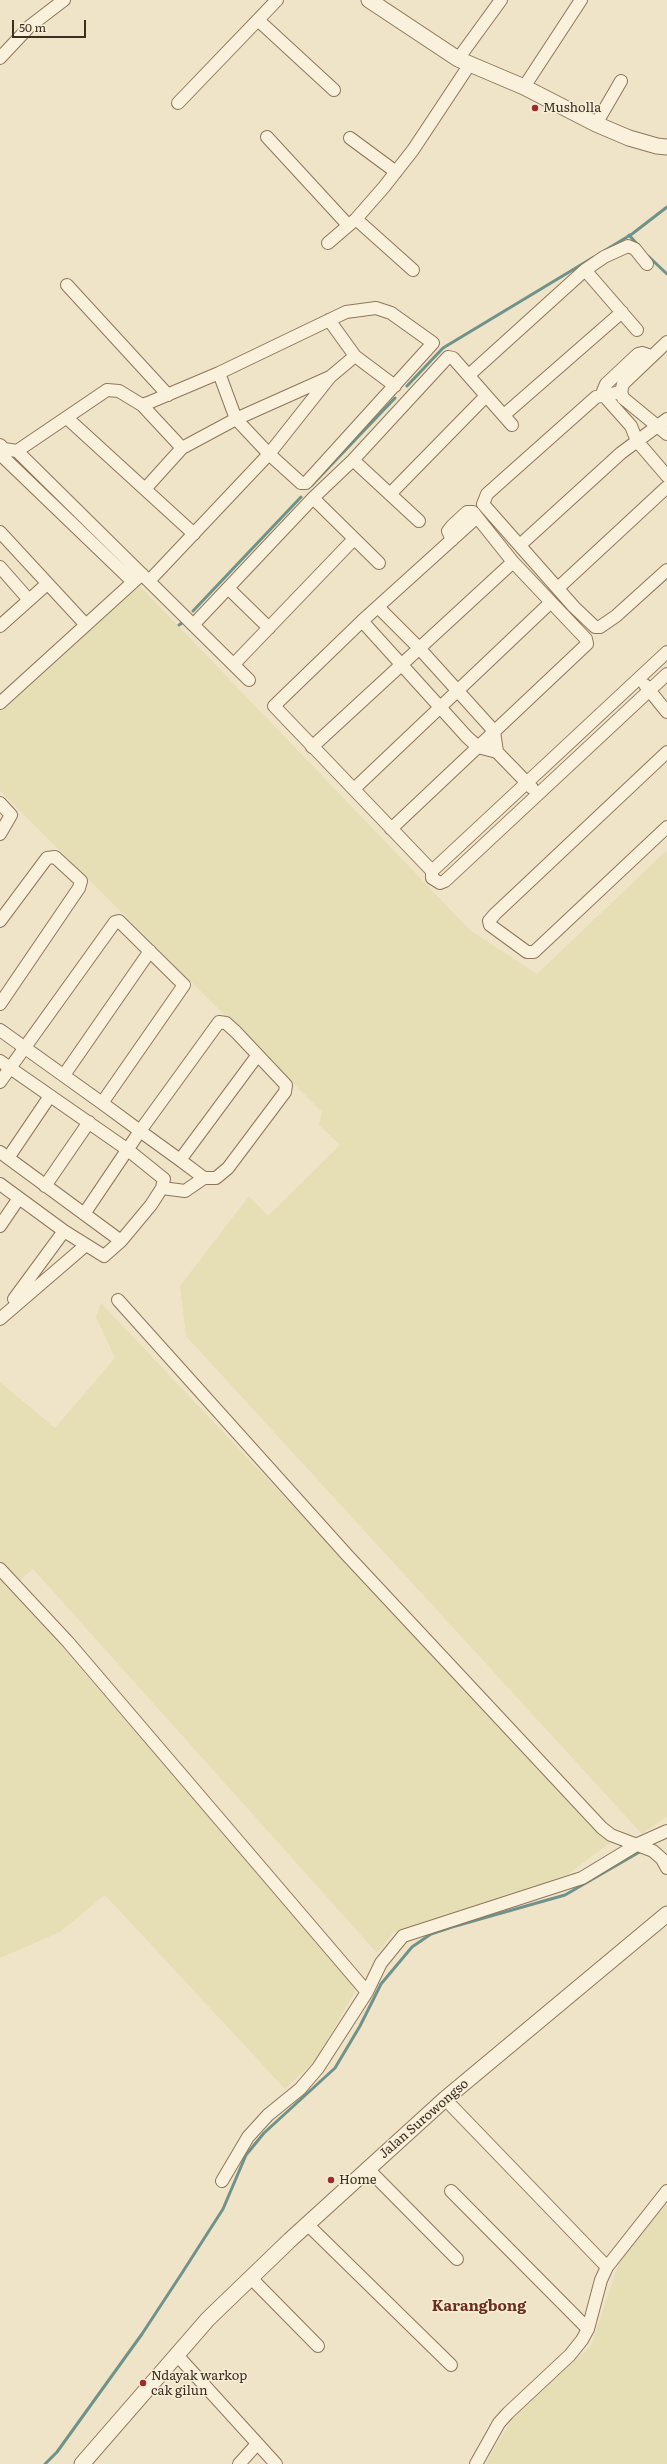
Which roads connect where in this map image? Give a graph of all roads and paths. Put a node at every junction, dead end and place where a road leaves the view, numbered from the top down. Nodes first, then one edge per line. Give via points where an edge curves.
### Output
1 (64, 0) edge
2 (276, 0) edge
3 (369, 0) edge
4 (501, 0) edge
5 (581, 0) edge
6 (258, 20) junction
7 (0, 58) edge
8 (464, 62) junction
9 (621, 81) dead end
10 (524, 87) junction
11 (334, 90) dead end
12 (178, 102) dead end
13 (596, 124) junction
14 (267, 137) dead end
15 (350, 138) dead end
16 (667, 147) edge
17 (396, 172) junction
18 (352, 222) junction
19 (328, 243) dead end
20 (647, 264) dead end
21 (413, 270) dead end
22 (585, 270) junction
23 (67, 286) dead end
24 (622, 312) junction
25 (329, 320) junction
26 (637, 330) dead end
27 (667, 342) edge
28 (354, 356) junction
29 (651, 356) junction
30 (220, 373) junction
31 (469, 375) junction
32 (330, 377) junction
33 (396, 386) junction
34 (622, 392) junction
35 (604, 394) junction
36 (168, 395) junction
37 (486, 396) junction
38 (142, 405) junction
39 (504, 415) junction
40 (67, 418) junction
41 (236, 419) junction
42 (512, 425) dead end
43 (664, 426) edge
44 (637, 441) junction
45 (182, 448) junction
46 (1, 450) edge
47 (17, 452) junction
48 (269, 454) junction
49 (353, 460) junction
50 (667, 476) edge
51 (667, 487) edge
52 (145, 489) junction
53 (390, 494) junction
54 (313, 498) junction
55 (419, 521) dead end
56 (0, 532) edge
57 (194, 534) junction
58 (353, 540) junction
59 (520, 546) junction
60 (514, 562) junction
61 (379, 563) dead end
62 (0, 567) edge
63 (667, 570) edge
64 (146, 577) junction
65 (133, 582) junction
66 (47, 584) junction
67 (228, 588) junction
68 (558, 588) junction
69 (29, 600) junction
70 (551, 602) junction
71 (378, 607) junction
72 (362, 621) junction
73 (194, 624) junction
74 (86, 625) junction
75 (0, 626) edge
76 (269, 628) junction
77 (419, 648) junction
78 (667, 652) edge
79 (234, 664) junction
80 (400, 664) junction
81 (667, 674) edge
82 (639, 678) junction
83 (249, 680) dead end
84 (457, 690) junction
85 (650, 691) junction
86 (0, 703) edge
87 (439, 706) junction
88 (667, 712) edge
89 (494, 732) junction
90 (312, 746) junction
91 (478, 747) junction
92 (497, 752) junction
93 (667, 752) edge
94 (526, 782) junction
95 (354, 789) junction
96 (536, 794) junction
97 (0, 803) edge
98 (667, 827) edge
99 (391, 829) junction
100 (0, 834) edge
101 (432, 871) junction
102 (0, 921) edge
103 (150, 952) junction
104 (0, 1004) edge
105 (0, 1030) edge
106 (24, 1046) junction
107 (257, 1056) junction
108 (5, 1064) edge
109 (64, 1075) junction
110 (0, 1082) edge
111 (50, 1096) junction
112 (102, 1103) junction
113 (88, 1122) junction
114 (140, 1131) junction
115 (128, 1150) junction
116 (4, 1155) edge
117 (180, 1160) junction
118 (204, 1178) junction
119 (0, 1184) edge
120 (45, 1186) junction
121 (162, 1188) junction
122 (19, 1198) junction
123 (84, 1214) junction
124 (0, 1226) edge
125 (64, 1231) junction
126 (121, 1241) junction
127 (86, 1245) junction
128 (118, 1300) dead end
129 (1, 1317) edge
130 (0, 1569) edge
131 (667, 1831) edge
132 (645, 1848) junction
133 (667, 1868) edge
134 (667, 1914) edge
135 (364, 1989) junction
136 (446, 2099) junction
137 (367, 2168) junction
138 (222, 2181) dead end
139 (451, 2191) dead end
140 (667, 2191) edge
141 (307, 2224) junction
142 (457, 2259) dead end
143 (607, 2267) junction
144 (251, 2278) junction
145 (584, 2326) junction
146 (318, 2346) dead end
147 (176, 2354) junction
148 (451, 2365) dead end
149 (257, 2444) junction
150 (82, 2464) edge
151 (239, 2464) edge
152 (276, 2464) edge
153 (476, 2464) edge

1 - 7 street via 30,26
2 - 6 street
3 - 8 street
4 - 8 street
5 - 10 street
6 - 11 street
6 - 12 street
8 - 10 street
8 - 17 street
9 - 13 street
10 - 13 street
13 - 16 street via 629,138
14 - 18 street
15 - 17 street
17 - 18 street
18 - 19 street
18 - 21 street
20 - 22 street via 635,249 628,246 604,257
22 - 24 street
22 - 31 street
23 - 36 street
24 - 26 street
24 - 39 street
25 - 28 street
25 - 30 street
25 - 33 street via 346,312 376,308 391,313 431,341 433,345
27 - 29 street
28 - 32 street
28 - 33 street
29 - 34 street via 622,385
29 - 35 street via 638,354 606,384
30 - 36 street
30 - 41 street
31 - 37 street
31 - 49 street via 453,358 448,358
32 - 41 street
32 - 48 street
33 - 48 street via 306,483 301,483
34 - 35 street
34 - 43 street via 623,398
35 - 44 street via 631,426
35 - 59 street via 596,397 484,499 485,507
36 - 38 street
37 - 39 street
37 - 53 street
38 - 40 street via 119,391 107,390
38 - 45 street
39 - 42 street
40 - 47 street
40 - 52 street
41 - 45 street
41 - 48 street
43 - 44 street
44 - 50 street
44 - 59 street via 620,453
45 - 52 street
46 - 47 street
46 - 65 street
47 - 64 street
48 - 57 street
49 - 53 street
49 - 54 street
51 - 68 street
52 - 57 street
53 - 55 street
54 - 58 street
54 - 67 street
56 - 66 street
57 - 64 street
58 - 61 street
58 - 76 street
59 - 68 street
60 - 70 street
60 - 71 street via 469,510 448,531 452,540
60 - 77 street
62 - 69 street
63 - 68 street via 600,627 591,626
64 - 65 street
64 - 73 street
65 - 74 street
66 - 69 street
66 - 74 street
67 - 73 street
67 - 76 street
69 - 75 street
70 - 84 street
70 - 89 street via 586,639 587,644
71 - 72 street
71 - 77 street
72 - 80 street
72 - 90 street via 274,706
73 - 79 street
74 - 86 street
76 - 79 street
77 - 80 street
77 - 84 street
78 - 82 street
79 - 83 street
80 - 87 street
80 - 90 street
81 - 85 street
82 - 85 street
82 - 94 street
84 - 87 street
84 - 89 street
85 - 88 street
85 - 96 street
87 - 91 street
87 - 95 street
89 - 91 street
89 - 92 street
90 - 95 street
91 - 92 street
91 - 99 street
92 - 94 street
93 - 98 street via 495,914 489,921 490,925 527,952 534,952
94 - 96 street
94 - 101 street
95 - 99 street
96 - 101 street via 445,881 436,882 431,876
97 - 100 street via 11,815
99 - 101 street
102 - 104 street via 47,858 55,857 81,881 79,888
103 - 106 street via 123,923 114,922
103 - 109 street
103 - 112 street via 182,981 184,989
105 - 106 street
106 - 108 street
106 - 109 street
107 - 114 street via 226,1023 219,1022
107 - 117 street
107 - 118 street via 286,1085 285,1092 228,1168 216,1178
108 - 110 street
108 - 111 street
109 - 112 street
111 - 113 street
111 - 116 street
112 - 114 street
113 - 115 street
113 - 120 street
114 - 115 street
114 - 117 street
115 - 121 street via 162,1174
115 - 123 street
116 - 120 street
117 - 118 street
118 - 121 street via 185,1191
119 - 122 street
120 - 123 street
121 - 126 street
122 - 124 street
122 - 125 street
123 - 126 street
125 - 127 street
125 - 129 street
126 - 127 street via 104,1256
127 - 129 street
128 - 132 street via 347,1555 602,1828 612,1835
130 - 135 street via 68,1642
131 - 132 street
132 - 133 street
132 - 135 street via 582,1878 409,1932 392,1947
134 - 136 street, Jalan Surowongso
135 - 138 street via 312,2076 268,2114 248,2137
136 - 137 street, Jalan Surowongso
136 - 143 street
137 - 141 street, Jalan Surowongso
137 - 142 street
139 - 145 street
140 - 143 street
141 - 144 street, Jalan Surowongso
141 - 148 street
143 - 145 street
144 - 146 street
144 - 147 street, Jalan Surowongso via 225,2301
145 - 153 street via 570,2355 523,2396 499,2423
147 - 149 street
147 - 150 street, Jalan Surowongso
149 - 151 street
149 - 152 street

